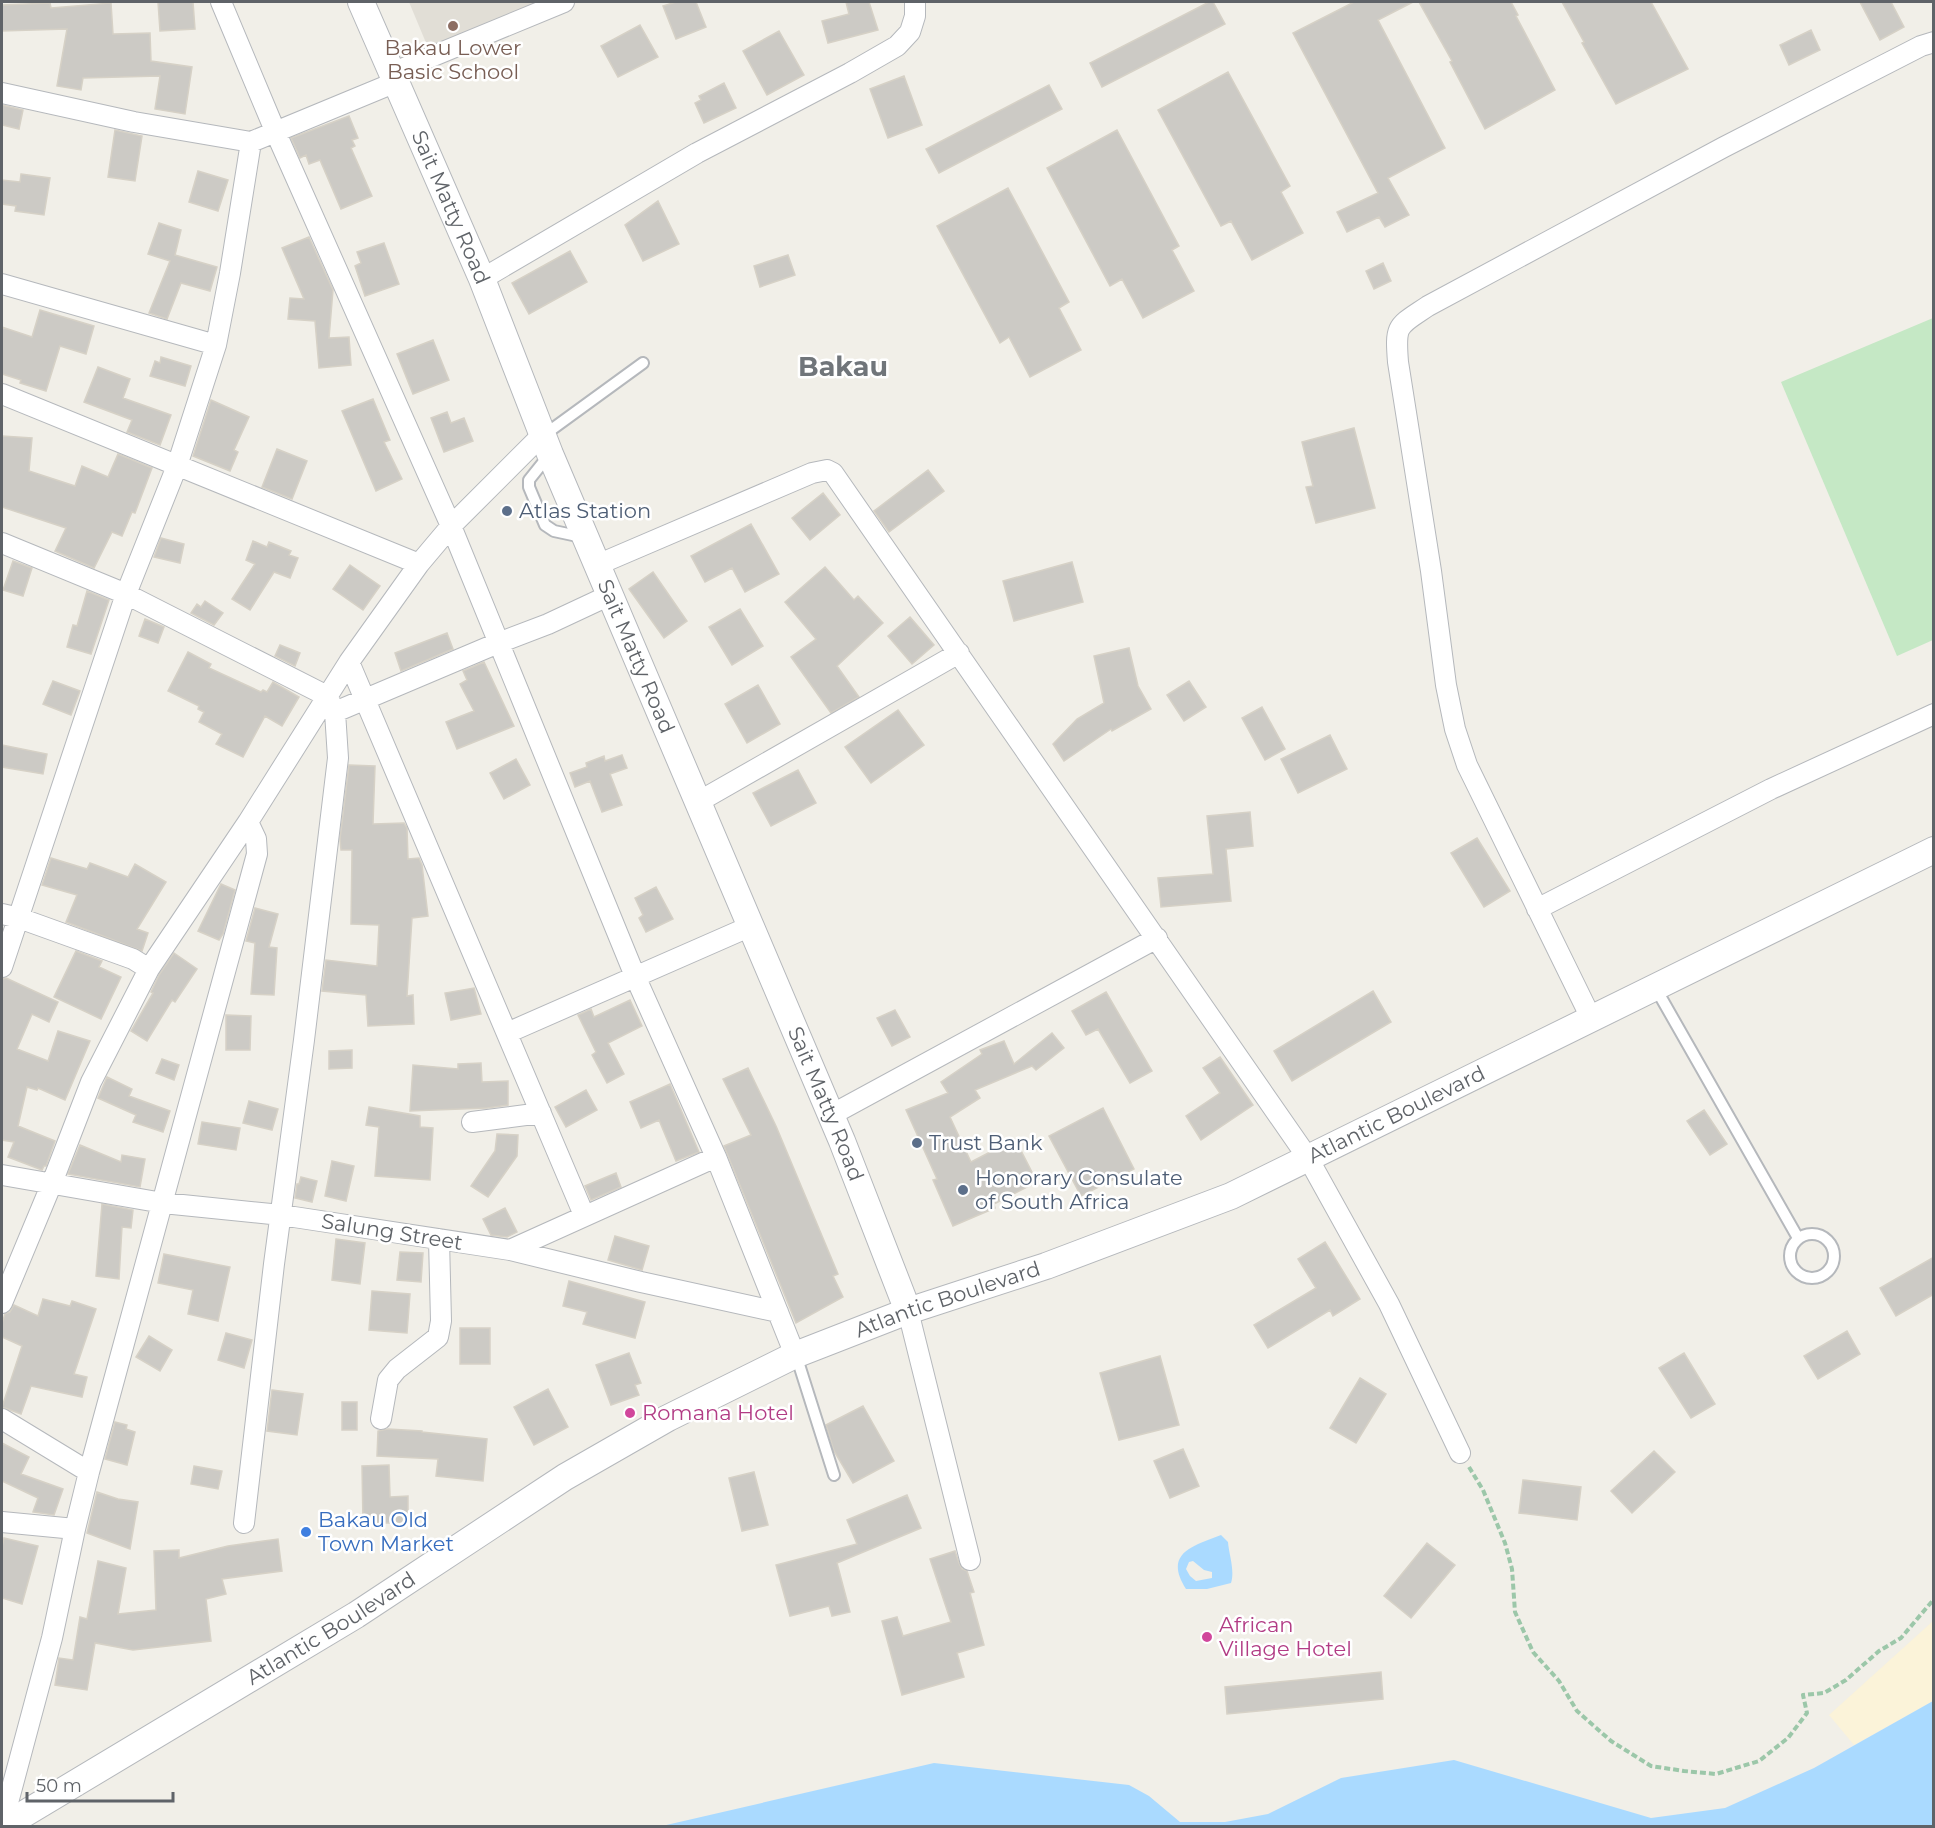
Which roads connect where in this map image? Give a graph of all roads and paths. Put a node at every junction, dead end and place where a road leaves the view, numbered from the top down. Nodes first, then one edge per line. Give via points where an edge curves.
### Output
1 (221, 2) edge
2 (361, 2) edge
3 (564, 2) edge
4 (915, 2) edge
5 (1934, 42) edge
6 (394, 77) junction
7 (2, 93) edge
8 (276, 133) junction
9 (251, 142) junction
10 (482, 279) junction
11 (2, 284) edge
12 (216, 345) junction
13 (643, 363) dead end
14 (2, 394) edge
15 (546, 445) junction
16 (177, 466) junction
17 (452, 526) junction
18 (2, 543) edge
19 (419, 564) junction
20 (597, 565) junction
21 (126, 594) junction
22 (610, 595) junction
23 (498, 643) junction
24 (958, 653) junction
25 (350, 662) junction
26 (366, 700) junction
27 (331, 704) junction
28 (1934, 714) edge
29 (698, 802) junction
30 (248, 822) junction
31 (1934, 850) edge
32 (1537, 909) junction
33 (10, 916) edge
34 (751, 926) junction
35 (1157, 938) junction
36 (2, 967) edge
37 (149, 969) junction
38 (634, 976) junction
39 (1655, 987) junction
40 (1591, 1018) junction
41 (507, 1033) junction
42 (541, 1113) junction
43 (831, 1115) junction
44 (472, 1122) dead end
45 (716, 1157) junction
46 (1308, 1158) junction
47 (2, 1175) edge
48 (52, 1184) junction
49 (163, 1203) junction
50 (281, 1215) junction
51 (584, 1215) junction
52 (1798, 1238) junction
53 (439, 1239) junction
54 (510, 1250) junction
55 (2, 1303) edge
56 (908, 1311) junction
57 (778, 1312) junction
58 (795, 1355) junction
59 (2, 1419) edge
60 (381, 1419) dead end
61 (1460, 1453) joint
62 (89, 1472) junction
63 (834, 1475) dead end
64 (2, 1522) edge
65 (244, 1523) dead end
66 (75, 1529) junction
67 (970, 1560) dead end
68 (1934, 1599) edge
69 (3, 1826) edge

1 - 8 street
2 - 6 street, Sait Matty Road
3 - 6 street
4 - 10 street via 910,32 897,46 697,153
5 - 32 street via 1724,147 1428,306 1403,323 1396,336 1455,729 1467,765
6 - 8 street
6 - 10 street, Sait Matty Road
7 - 9 street
8 - 9 street
8 - 17 street
9 - 12 street
10 - 15 street, Sait Matty Road
11 - 12 street
12 - 16 street
13 - 15 lane
14 - 16 street
15 - 17 street
15 - 20 street, Sait Matty Road
16 - 19 street
16 - 21 street
17 - 19 street
17 - 23 street
18 - 21 street
19 - 25 street
20 - 22 street, Sait Matty Road
20 - 24 street via 826,470 833,473
21 - 27 street
21 - 33 street
22 - 23 street
22 - 29 street, Sait Matty Road
23 - 26 street
23 - 38 street
24 - 29 street
24 - 35 street
25 - 26 street
25 - 27 street
26 - 27 street
26 - 41 street
27 - 30 street
27 - 50 street via 338,758
28 - 32 street via 1770,789
29 - 34 street, Sait Matty Road
30 - 37 street
30 - 49 street via 256,839 257,854
31 - 39 street, Atlantic Boulevard
32 - 40 street
33 - 36 street
33 - 37 street via 133,959
34 - 38 street
34 - 43 street, Sait Matty Road
35 - 43 street
35 - 46 street
37 - 48 street via 91,1082
38 - 41 street
38 - 45 street
39 - 40 street, Atlantic Boulevard
39 - 52 lane
40 - 46 street, Atlantic Boulevard
41 - 42 street
42 - 44 street
42 - 51 street
43 - 56 street, Sait Matty Road
45 - 51 street
45 - 57 street
46 - 56 street, Atlantic Boulevard via 1230,1196 1046,1266
46 - 61 street via 1389,1304
47 - 48 street, Salung Street
48 - 49 street, Salung Street
48 - 55 street
49 - 50 street, Salung Street
49 - 62 street
50 - 53 street, Salung Street
50 - 65 street
51 - 54 street
52 - 52 lane via 1790,1256 1799,1274 1812,1278 1826,1274 1834,1256 1825,1237 1812,1233
53 - 54 street, Salung Street
53 - 60 street via 438,1337 388,1380
54 - 57 street, Salung Street
56 - 58 street, Atlantic Boulevard
56 - 67 street
57 - 58 street
58 - 63 lane
58 - 69 street, Atlantic Boulevard via 668,1418 565,1477 356,1615
59 - 62 street
61 - 68 path via 1483,1490 1505,1543 1512,1569 1515,1612 1533,1652 1559,1681 1577,1711 1611,1741 1651,1766 1716,1774 1759,1761 1788,1738 1807,1713 1803,1695 1824,1693 1846,1680 1879,1651 1901,1638
62 - 66 street
64 - 66 street
66 - 69 street via 52,1638

